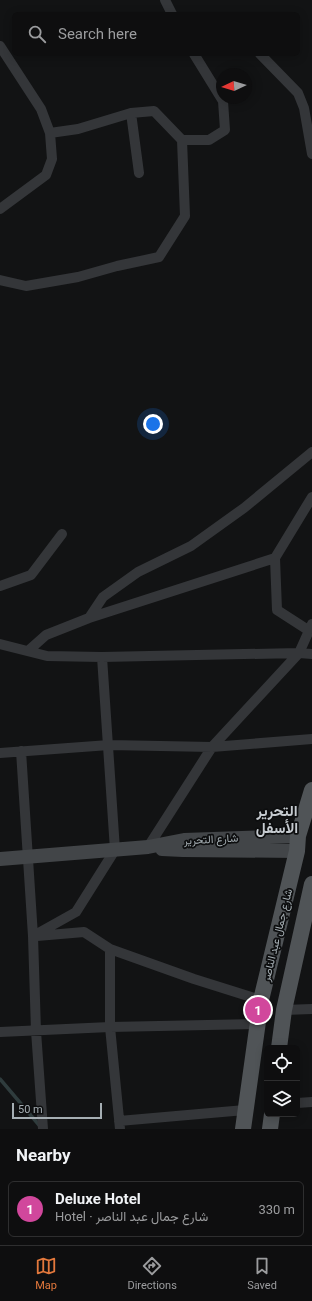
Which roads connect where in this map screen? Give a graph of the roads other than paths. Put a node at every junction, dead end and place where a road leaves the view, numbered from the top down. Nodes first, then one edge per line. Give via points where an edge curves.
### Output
1 (165, 0) edge
2 (171, 12) edge
3 (0, 46) edge
4 (195, 56) edge
5 (262, 56) edge
6 (131, 113) junction
7 (50, 133) junction
8 (182, 140) junction
9 (312, 154) edge
10 (139, 173) dead end
11 (0, 209) edge
12 (0, 280) edge
13 (312, 452) edge
14 (312, 497) edge
15 (62, 534) dead end
16 (275, 558) junction
17 (0, 586) edge
18 (89, 618) junction
19 (310, 627) edge
20 (0, 644) edge
21 (28, 651) junction
22 (299, 653) junction
23 (312, 654) edge
24 (102, 658) junction
25 (312, 739) edge
26 (109, 745) junction
27 (212, 747) junction
28 (21, 751) junction
29 (0, 753) edge
30 (312, 790) edge
31 (298, 844) junction
32 (148, 847) junction
33 (115, 850) junction
34 (27, 857) junction
35 (0, 859) edge
36 (312, 884) edge
37 (33, 936) junction
38 (110, 949) junction
39 (261, 1000) junction
40 (312, 1009) edge
41 (284, 1010) junction
42 (258, 1024) junction
43 (110, 1027) junction
44 (0, 1032) edge
45 (36, 1032) junction
46 (280, 1045) edge
47 (312, 1102) edge
48 (300, 1103) edge
49 (245, 1110) junction
50 (272, 1117) edge
51 (120, 1125) edge
52 (43, 1129) edge
53 (243, 1129) edge
54 (270, 1129) edge

1 - 2 street
3 - 7 street via 41,109
4 - 8 street via 223,101 226,130 209,140
5 - 9 street via 298,93 304,108
6 - 7 street via 78,129
6 - 8 street via 154,111
6 - 10 street
7 - 11 street via 52,159 46,175
8 - 12 street via 185,216 160,257 78,277 26,286
13 - 18 street via 244,508 191,546 138,572 103,597
14 - 16 street
15 - 17 street via 31,575
16 - 18 street
16 - 19 street via 277,610
18 - 21 street via 46,635
19 - 22 street
20 - 21 street
21 - 24 street via 47,656
22 - 23 street
22 - 24 street
22 - 27 street
24 - 26 street
25 - 27 street
26 - 27 street
26 - 28 street
26 - 33 street
27 - 32 street
28 - 29 street
28 - 34 street
30 - 31 main road, شارع جمال عبد الناصر
31 - 32 main road, شارع التحرير via 184,840
31 - 39 main road, شارع جمال عبد الناصر
32 - 33 main road, شارع التحرير
33 - 34 main road, شارع التحرير
33 - 37 street via 76,912
34 - 35 main road, شارع التحرير
34 - 37 street
36 - 41 main road, شارع جمال عبد الناصر
37 - 38 street via 84,932
37 - 45 street
38 - 39 street
38 - 43 street
39 - 42 main road, شارع جمال عبد الناصر
40 - 41 street
41 - 46 main road, شارع جمال عبد الناصر
42 - 43 street
42 - 49 main road, شارع جمال عبد الناصر
43 - 45 street
43 - 51 street
44 - 45 street
45 - 52 street
47 - 48 street
49 - 51 street
49 - 53 main road, شارع جمال عبد الناصر
50 - 54 main road

